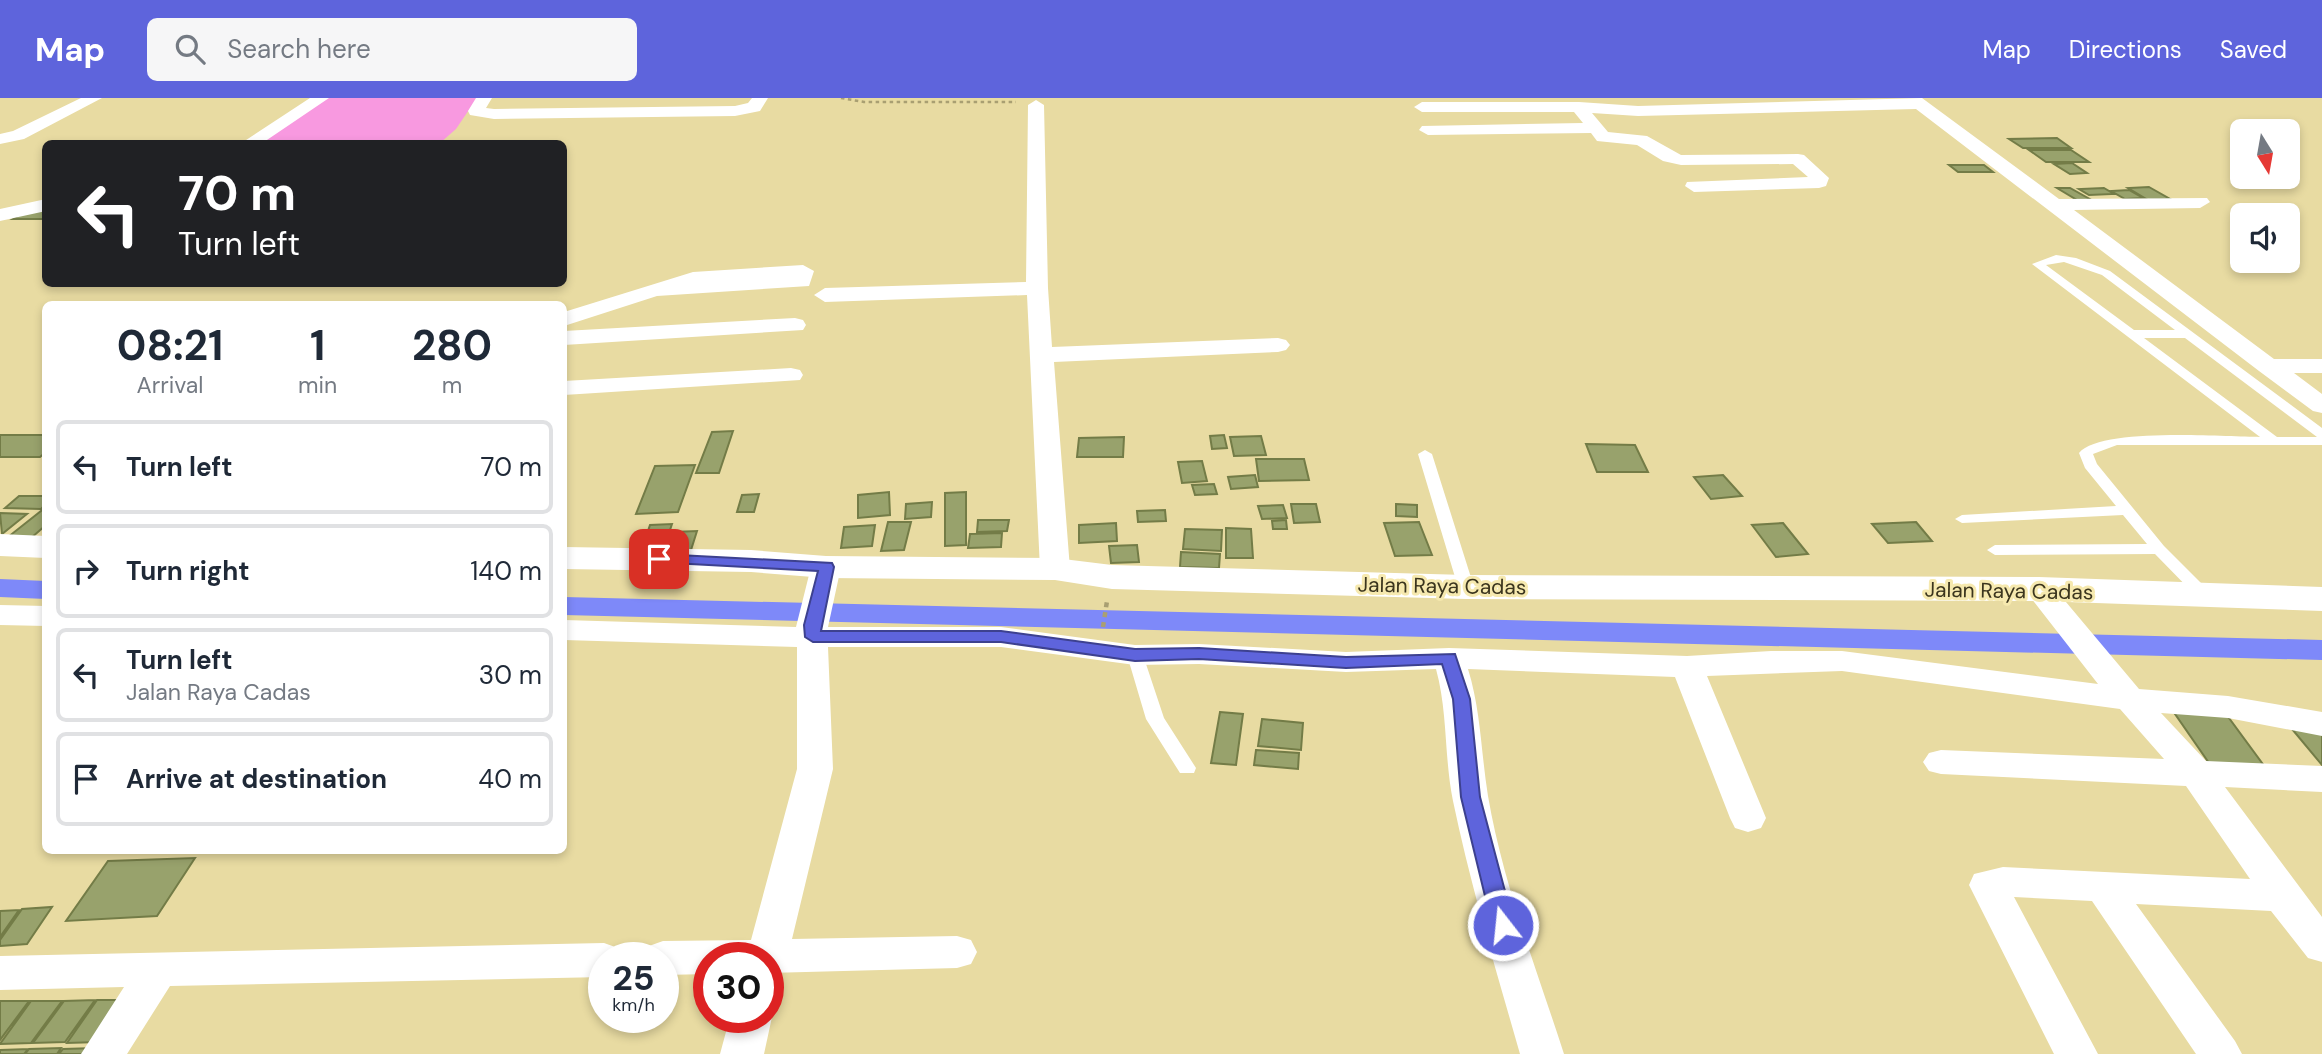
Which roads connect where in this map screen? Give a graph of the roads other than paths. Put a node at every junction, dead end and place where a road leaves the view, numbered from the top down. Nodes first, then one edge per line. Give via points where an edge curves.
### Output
1 (94, 98) edge
2 (321, 98) edge
3 (484, 98) edge
4 (760, 98) edge
5 (1916, 101) edge
6 (1521, 102) edge
7 (1036, 105) road end
8 (1422, 107) dead end
9 (1579, 107) junction
10 (1597, 128) junction
11 (1428, 130) dead end
12 (0, 139) edge
13 (254, 140) edge
14 (1695, 186) dead end
15 (0, 198) edge
16 (2200, 202) dead end
17 (2053, 205) junction
18 (36, 206) edge
19 (0, 215) edge
20 (1037, 288) junction
21 (658, 289) junction
22 (825, 295) dead end
23 (567, 318) edge
24 (795, 326) dead end
25 (2132, 334) junction
26 (2187, 334) junction
27 (567, 338) edge
28 (1278, 345) dead end
29 (1041, 355) junction
30 (2267, 366) junction
31 (2322, 366) edge
32 (791, 374) dead end
33 (567, 388) edge
34 (2322, 406) edge
35 (2322, 434) edge
36 (2272, 439) junction
37 (2322, 441) edge
38 (1426, 454) dead end
39 (2127, 510) junction
40 (1962, 519) dead end
41 (0, 545) edge
42 (42, 547) edge
43 (2158, 549) junction
44 (1995, 550) dead end
45 (567, 558) edge
46 (1055, 569) junction
47 (825, 577) junction
48 (1466, 587) junction
49 (2206, 597) junction
50 (2047, 599) junction
51 (2322, 599) edge
52 (0, 615) edge
53 (42, 616) edge
54 (567, 630) edge
55 (813, 631) junction
56 (1135, 655) junction
57 (1449, 658) junction
58 (1687, 667) junction
59 (2120, 688) junction
60 (2322, 724) edge
61 (1941, 762) dead end
62 (1187, 768) dead end
63 (2197, 774) junction
64 (2322, 779) edge
65 (1748, 818) dead end
66 (2102, 886) junction
67 (2282, 896) junction
68 (771, 942) edge
69 (2322, 946) edge
70 (957, 952) dead end
71 (784, 956) edge
72 (588, 960) edge
73 (158, 970) junction
74 (0, 973) edge
75 (747, 1033) edge
76 (103, 1054) edge
77 (742, 1054) edge
78 (1542, 1054) edge
79 (2076, 1054) edge
80 (2220, 1054) edge

1 - 12 street via 18,135
2 - 13 street
3 - 4 street via 477,112 735,111 754,107
5 - 9 street via 1638,111
5 - 17 street
6 - 8 street
6 - 9 street
7 - 20 street
9 - 10 street
10 - 11 street
10 - 14 street via 1603,136 1641,140 1682,160 1798,159 1820,178 1819,182
15 - 18 street
16 - 17 street
17 - 30 street
18 - 19 street
20 - 22 street
20 - 29 street
21 - 21 street via 693,278 803,271 801,281
21 - 23 street
24 - 27 street
25 - 26 lane
25 - 26 lane via 2038,264 2049,258 2072,259 2106,273
25 - 36 lane
26 - 35 lane
28 - 29 street
29 - 46 street
30 - 31 street
30 - 34 street
32 - 33 street
36 - 37 lane
36 - 39 lane via 2118,441 2094,447 2087,453 2090,465
38 - 48 lane
39 - 40 lane
39 - 43 lane
41 - 42 street
43 - 44 lane
43 - 49 lane
45 - 47 street, Jalan Raya Cadas via 751,561
46 - 47 street, Jalan Raya Cadas
46 - 48 street, Jalan Raya Cadas via 1112,577
47 - 55 street
48 - 50 street, Jalan Raya Cadas
49 - 50 street, Jalan Raya Cadas
49 - 51 street, Jalan Raya Cadas
50 - 59 street
52 - 53 street
54 - 55 street
55 - 56 street via 1001,637
55 - 68 street via 815,768
56 - 57 street via 1346,662
56 - 62 lane via 1155,719
57 - 58 street
57 - 78 street via 1461,699 1470,797
58 - 59 street via 1771,661 1870,663
58 - 65 street
59 - 60 street
59 - 63 street
61 - 63 street
63 - 64 street
63 - 67 street
66 - 67 street
66 - 79 street via 1988,885
66 - 80 street
67 - 69 street
70 - 71 street
72 - 73 street
73 - 74 street
73 - 76 street
75 - 77 street

